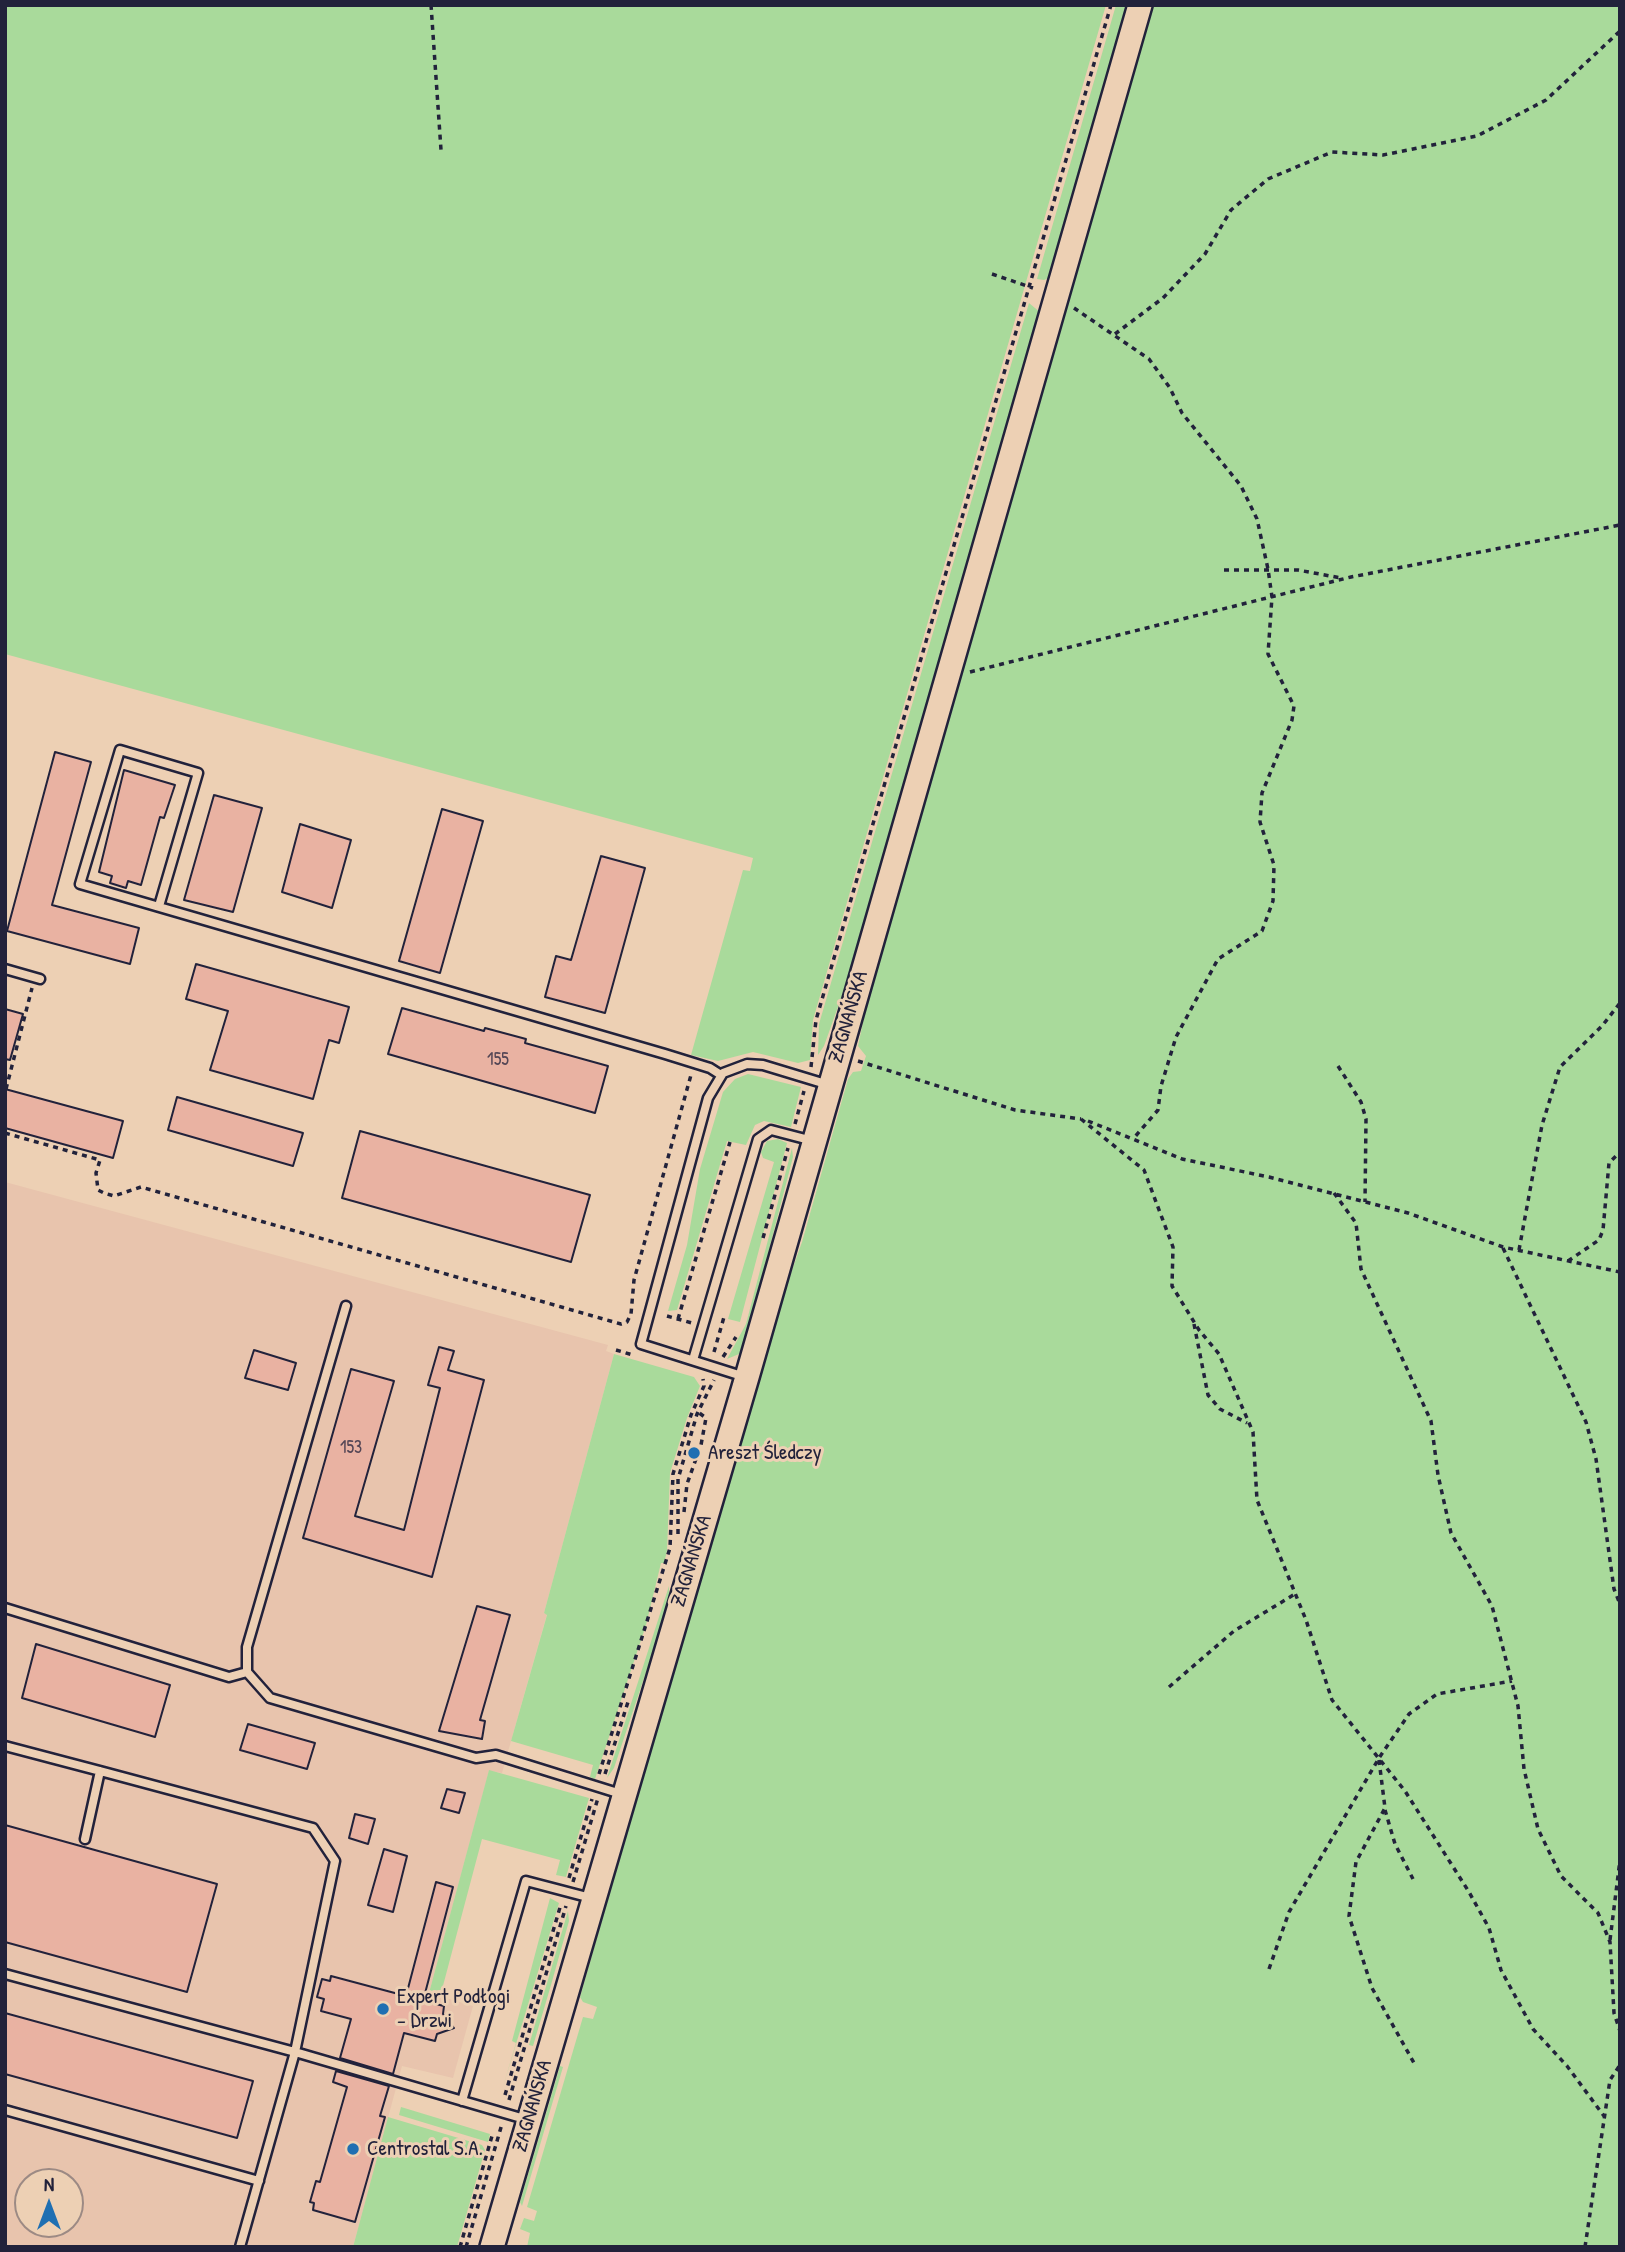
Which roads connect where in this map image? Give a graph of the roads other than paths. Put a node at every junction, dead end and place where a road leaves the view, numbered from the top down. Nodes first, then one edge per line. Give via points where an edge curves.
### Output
1 (1140, 5) edge
2 (159, 906) junction
3 (5, 969) edge
4 (40, 979) dead end
5 (721, 1075) junction
6 (829, 1085) junction
7 (813, 1141) junction
8 (346, 1306) dead end
9 (693, 1360) junction
10 (747, 1377) junction
11 (5, 1608) edge
12 (247, 1672) junction
13 (5, 1746) edge
14 (100, 1772) junction
15 (624, 1795) junction
16 (85, 1839) dead end
17 (594, 1899) junction
18 (5, 1974) edge
19 (295, 2052) junction
20 (462, 2101) junction
21 (5, 2110) edge
22 (528, 2120) junction
23 (259, 2181) junction
24 (240, 2247) edge
25 (492, 2247) edge

1 - 6 street, ZAGNAŃSKA
2 - 2 lane via 80,884 120,750 198,773
2 - 5 lane via 695,1063
3 - 4 lane
5 - 6 lane via 755,1064
5 - 9 lane via 708,1098 640,1344
6 - 7 street, ZAGNAŃSKA
7 - 9 lane via 771,1130 758,1139
7 - 10 street, ZAGNAŃSKA
8 - 12 lane via 247,1647
9 - 10 lane
10 - 15 street, ZAGNAŃSKA
11 - 12 lane via 229,1677
12 - 15 lane via 270,1698 476,1758 496,1755
13 - 14 lane
14 - 16 lane
14 - 19 lane via 313,1828 335,1861
15 - 17 street, ZAGNAŃSKA
17 - 20 lane via 526,1881
17 - 22 street, ZAGNAŃSKA
18 - 19 lane
19 - 20 lane
19 - 23 lane
20 - 22 lane
21 - 23 lane
22 - 25 street, ZAGNAŃSKA
23 - 24 lane

